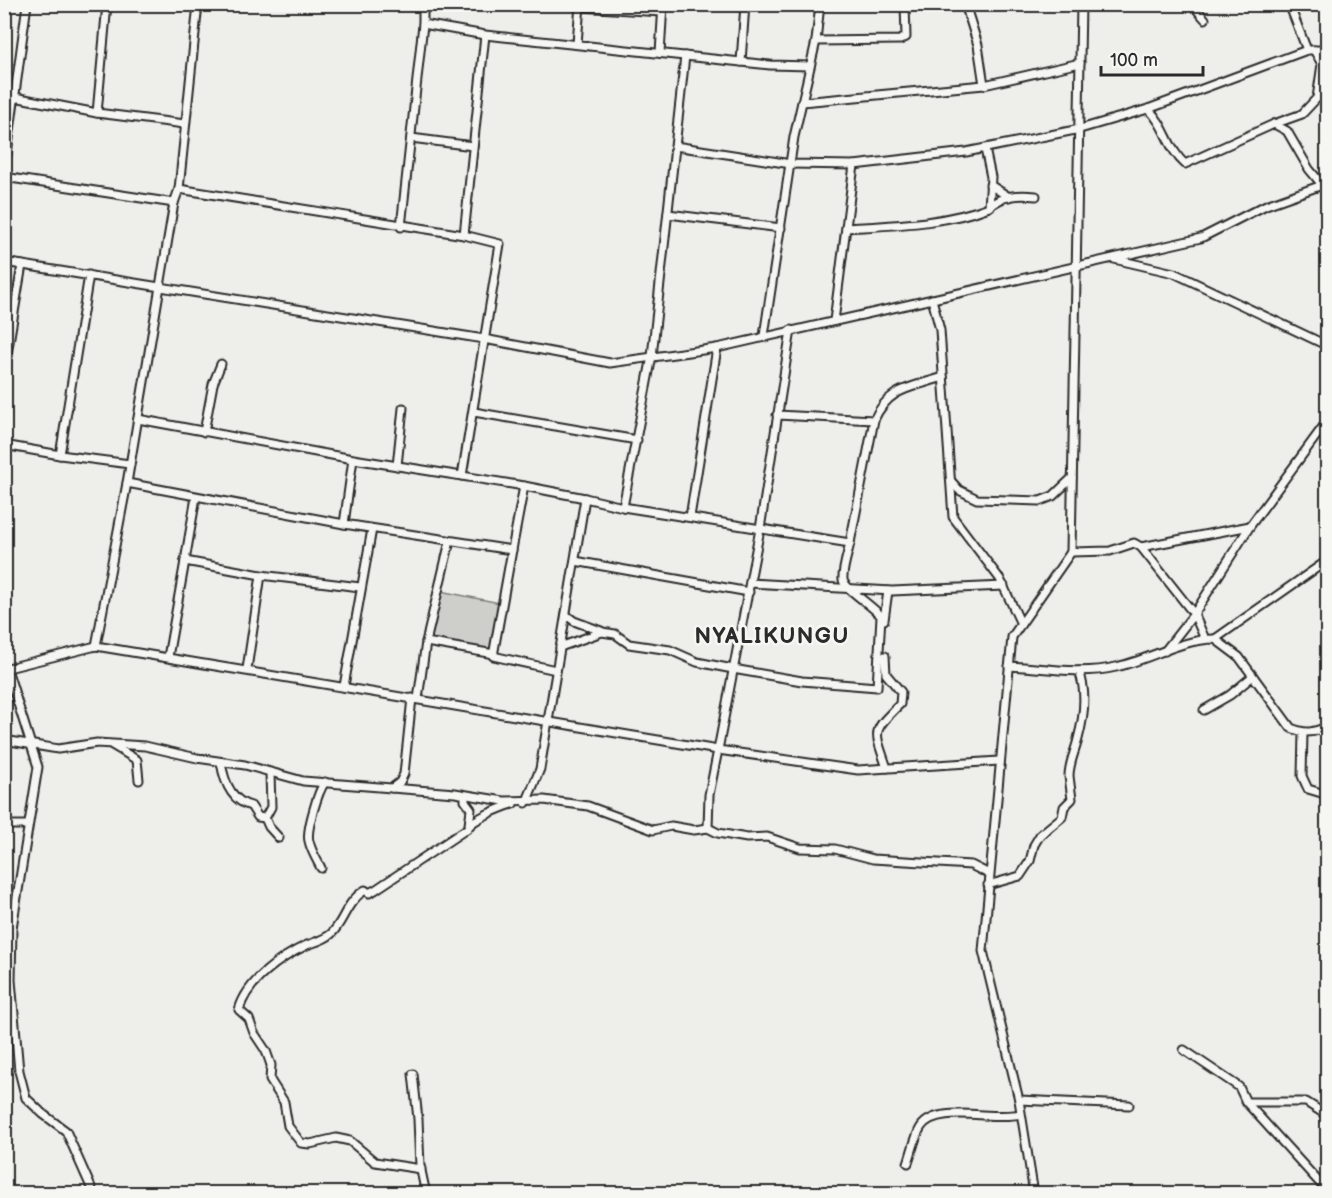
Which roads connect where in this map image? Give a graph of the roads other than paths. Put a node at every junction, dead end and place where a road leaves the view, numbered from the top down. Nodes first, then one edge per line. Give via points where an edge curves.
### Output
1 (27, 4) edge
2 (106, 4) edge
3 (198, 4) edge
4 (423, 4) edge
5 (745, 4) edge
6 (819, 4) edge
7 (904, 4) edge
8 (965, 4) edge
9 (1081, 4) edge
10 (1192, 4) edge
11 (1290, 4) edge
12 (580, 6) edge
13 (663, 8) edge
14 (1205, 19) dead end
15 (423, 24) junction
16 (485, 35) junction
17 (816, 41) junction
18 (577, 44) junction
19 (1310, 50) junction
20 (1328, 50) edge
21 (660, 52) junction
22 (685, 56) junction
23 (741, 62) junction
24 (1080, 63) junction
25 (810, 66) junction
26 (984, 85) junction
27 (4, 95) edge
28 (16, 97) junction
29 (802, 102) junction
30 (1148, 109) junction
31 (97, 113) junction
32 (1274, 123) junction
33 (184, 124) junction
34 (1080, 129) junction
35 (411, 138) junction
36 (473, 146) junction
37 (675, 146) junction
38 (985, 148) junction
39 (791, 164) junction
40 (854, 165) junction
41 (4, 177) edge
42 (990, 184) junction
43 (1326, 187) edge
44 (179, 189) junction
45 (1036, 196) dead end
46 (1009, 197) junction
47 (174, 203) junction
48 (989, 207) junction
49 (668, 214) junction
50 (401, 226) junction
51 (781, 228) junction
52 (846, 228) junction
53 (464, 235) junction
54 (1111, 258) junction
55 (4, 262) edge
56 (22, 265) junction
57 (1075, 267) junction
58 (89, 275) junction
59 (161, 286) junction
60 (932, 299) junction
61 (834, 321) junction
62 (791, 330) junction
63 (764, 336) junction
64 (484, 339) junction
65 (1328, 346) edge
66 (717, 348) junction
67 (652, 356) junction
68 (221, 364) dead end
69 (4, 372) edge
70 (943, 377) junction
71 (404, 408) dead end
72 (474, 412) junction
73 (777, 415) junction
74 (138, 419) junction
75 (874, 420) junction
76 (1328, 420) edge
77 (204, 432) junction
78 (637, 440) junction
79 (4, 445) edge
80 (60, 455) junction
81 (352, 459) junction
82 (130, 464) junction
83 (397, 466) junction
84 (462, 476) junction
85 (1072, 478) junction
86 (950, 480) junction
87 (127, 483) junction
88 (524, 486) junction
89 (196, 497) junction
90 (585, 498) junction
91 (623, 507) junction
92 (690, 517) junction
93 (344, 524) junction
94 (1250, 526) junction
95 (372, 530) junction
96 (760, 530) junction
97 (450, 541) junction
98 (850, 543) junction
99 (1141, 547) junction
100 (512, 550) junction
101 (1071, 552) junction
102 (1328, 560) edge
103 (185, 561) junction
104 (575, 561) junction
105 (261, 574) junction
106 (750, 583) junction
107 (1004, 586) junction
108 (360, 587) junction
109 (847, 589) junction
110 (888, 591) junction
111 (749, 592) junction
112 (1194, 614) junction
113 (566, 615) junction
114 (1021, 624) junction
115 (602, 632) junction
116 (1205, 639) junction
117 (1215, 639) junction
118 (426, 642) junction
119 (96, 646) junction
120 (560, 647) junction
121 (1165, 651) junction
122 (494, 654) junction
123 (168, 657) junction
124 (1009, 666) junction
125 (6, 669) edge
126 (247, 669) junction
127 (733, 669) junction
128 (556, 670) junction
129 (1079, 671) junction
130 (1253, 676) junction
131 (344, 686) junction
132 (415, 698) junction
133 (1204, 710) dead end
134 (548, 722) junction
135 (1328, 726) edge
136 (1303, 733) junction
137 (4, 740) edge
138 (110, 744) junction
139 (31, 746) junction
140 (718, 750) junction
141 (999, 761) junction
142 (220, 762) junction
143 (887, 768) junction
144 (270, 773) junction
145 (404, 774) junction
146 (139, 780) dead end
147 (325, 782) junction
148 (392, 788) junction
149 (412, 789) junction
150 (465, 795) junction
151 (1328, 795) edge
152 (522, 802) junction
153 (265, 818) junction
154 (4, 825) edge
155 (28, 825) junction
156 (469, 825) junction
157 (708, 828) junction
158 (279, 838) dead end
159 (321, 868) dead end
160 (989, 874) junction
161 (988, 885) junction
162 (8, 983) edge
163 (1184, 1050) dead end
164 (413, 1074) dead end
165 (1018, 1100) junction
166 (1246, 1102) junction
167 (1129, 1105) dead end
168 (1020, 1114) junction
169 (1328, 1116) edge
170 (908, 1162) dead end
171 (420, 1169) junction
172 (1328, 1192) edge
173 (94, 1194) edge
174 (426, 1194) edge
175 (1034, 1194) edge

1 - 28 street
2 - 31 street
3 - 33 street
4 - 15 street
5 - 23 street
6 - 17 street
7 - 17 street via 906,37 900,40
8 - 26 street via 978,45
9 - 24 street
10 - 14 street
11 - 19 street
12 - 13 street
12 - 18 street
13 - 21 street
15 - 16 street
15 - 35 street
16 - 18 street
16 - 36 street
17 - 25 street
18 - 21 street
19 - 20 street
19 - 30 street
19 - 32 street via 1322,64 1317,98 1302,114
21 - 22 street
22 - 23 street
22 - 37 street
23 - 25 street
24 - 26 street
24 - 34 street
25 - 29 street
26 - 29 street
27 - 28 street
28 - 31 street
28 - 41 street
29 - 39 street
30 - 32 street via 1159,119 1174,153 1185,164
30 - 34 street
31 - 33 street
32 - 43 street via 1287,131 1309,169
33 - 44 street
34 - 38 street
34 - 57 street
35 - 36 street
35 - 50 street
36 - 53 street
37 - 39 street
37 - 49 street
38 - 40 street
38 - 42 street
39 - 40 street
39 - 51 street
40 - 52 street
41 - 47 street
42 - 46 street
42 - 48 street
43 - 54 street via 1266,205 1201,238
44 - 47 street
44 - 50 street
45 - 46 street
46 - 48 street
47 - 59 street
48 - 52 street via 911,223
49 - 51 street
49 - 67 street
50 - 53 street
51 - 63 street
52 - 61 street
53 - 64 street via 500,244
54 - 57 street
54 - 65 street via 1174,273
55 - 56 street
56 - 58 street
56 - 69 street
57 - 60 street
57 - 85 street
58 - 59 street
58 - 80 street
59 - 64 street
59 - 74 street
60 - 61 street
60 - 70 street via 940,330
61 - 62 street
62 - 63 street
62 - 73 street
63 - 66 street
64 - 67 street via 610,363
64 - 72 street
66 - 67 street
66 - 92 street
67 - 78 street
68 - 77 street
70 - 75 street via 889,396
70 - 86 street
71 - 83 street
72 - 78 street
72 - 84 street
73 - 75 street
73 - 96 street
74 - 77 street
74 - 82 street
75 - 98 street
76 - 94 street
77 - 81 street
78 - 91 street
79 - 80 street
80 - 82 street
81 - 83 street
81 - 93 street
82 - 87 street
83 - 84 street
84 - 88 street
85 - 86 street via 1053,496 1040,501 977,499
85 - 101 street
86 - 107 street via 953,517
87 - 89 street
87 - 119 street
88 - 90 street
88 - 100 street
89 - 93 street
89 - 103 street
90 - 91 street
90 - 104 street
91 - 92 street
92 - 96 street
93 - 95 street
94 - 99 street
94 - 112 street
95 - 97 street
95 - 108 street
96 - 98 street
96 - 106 street
97 - 100 street
97 - 118 street
98 - 109 street via 843,580
99 - 101 street via 1134,543 1110,551
99 - 112 street
100 - 122 street
101 - 114 street
102 - 117 street
103 - 105 street
103 - 123 street
104 - 111 street
104 - 113 street
105 - 108 street
105 - 126 street
106 - 109 street
106 - 111 street
107 - 110 street
107 - 114 street
108 - 131 street
109 - 110 street
109 - 127 street via 870,603 881,616 877,687
110 - 143 street via 884,620 886,674 901,692 900,704 880,722 877,732
111 - 127 street
112 - 116 street
112 - 121 street
113 - 115 street
113 - 120 street
114 - 124 street via 1012,637
115 - 120 street
115 - 127 street via 615,634 629,644 670,650 697,662
116 - 117 street
116 - 121 street
117 - 130 street via 1239,657
118 - 122 street
118 - 132 street
119 - 123 street
119 - 125 street
120 - 128 street
121 - 129 street via 1116,668
122 - 128 street
123 - 126 street
124 - 129 street
124 - 141 street
125 - 139 street
126 - 131 street
127 - 140 street
128 - 134 street
129 - 161 street via 1085,687 1084,717 1069,775 1072,799 1064,807 1062,817 1040,835 1020,876
130 - 133 street
130 - 136 street via 1291,728
131 - 132 street
132 - 134 street
132 - 145 street
134 - 140 street
134 - 152 street via 540,769
135 - 136 street
136 - 151 street via 1302,776 1308,789
137 - 139 street
138 - 139 street via 58,749
138 - 142 street via 145,746
138 - 146 street via 138,760
139 - 155 street via 38,767
140 - 143 street via 858,770
140 - 157 street
141 - 143 street
141 - 160 street
142 - 144 street
142 - 153 street via 233,796 251,806 258,817
144 - 147 street
144 - 153 street via 271,807
145 - 148 street
145 - 149 street
147 - 148 street
147 - 159 street via 317,795 308,839
148 - 149 street
149 - 150 street
150 - 152 street
150 - 156 street via 471,809
152 - 156 street via 500,808
152 - 157 street via 544,800 588,806 653,830 671,826
153 - 158 street
154 - 155 street
155 - 162 street
156 - 171 street via 375,890 359,894 331,934 283,958 260,975 239,1010 249,1019 266,1052 271,1065 270,1080 284,1102 288,1126 301,1143 336,1138 350,1141 375,1162
157 - 160 street via 747,838 767,837 800,848 836,849 873,860 971,865
160 - 161 street
161 - 165 street via 983,951
162 - 173 street via 26,1098 66,1131
163 - 166 street via 1239,1087
164 - 171 street
165 - 167 street
165 - 168 street
166 - 169 street via 1306,1102
166 - 172 street
168 - 170 street via 1006,1118 950,1114 934,1117 921,1126
168 - 175 street
171 - 174 street

